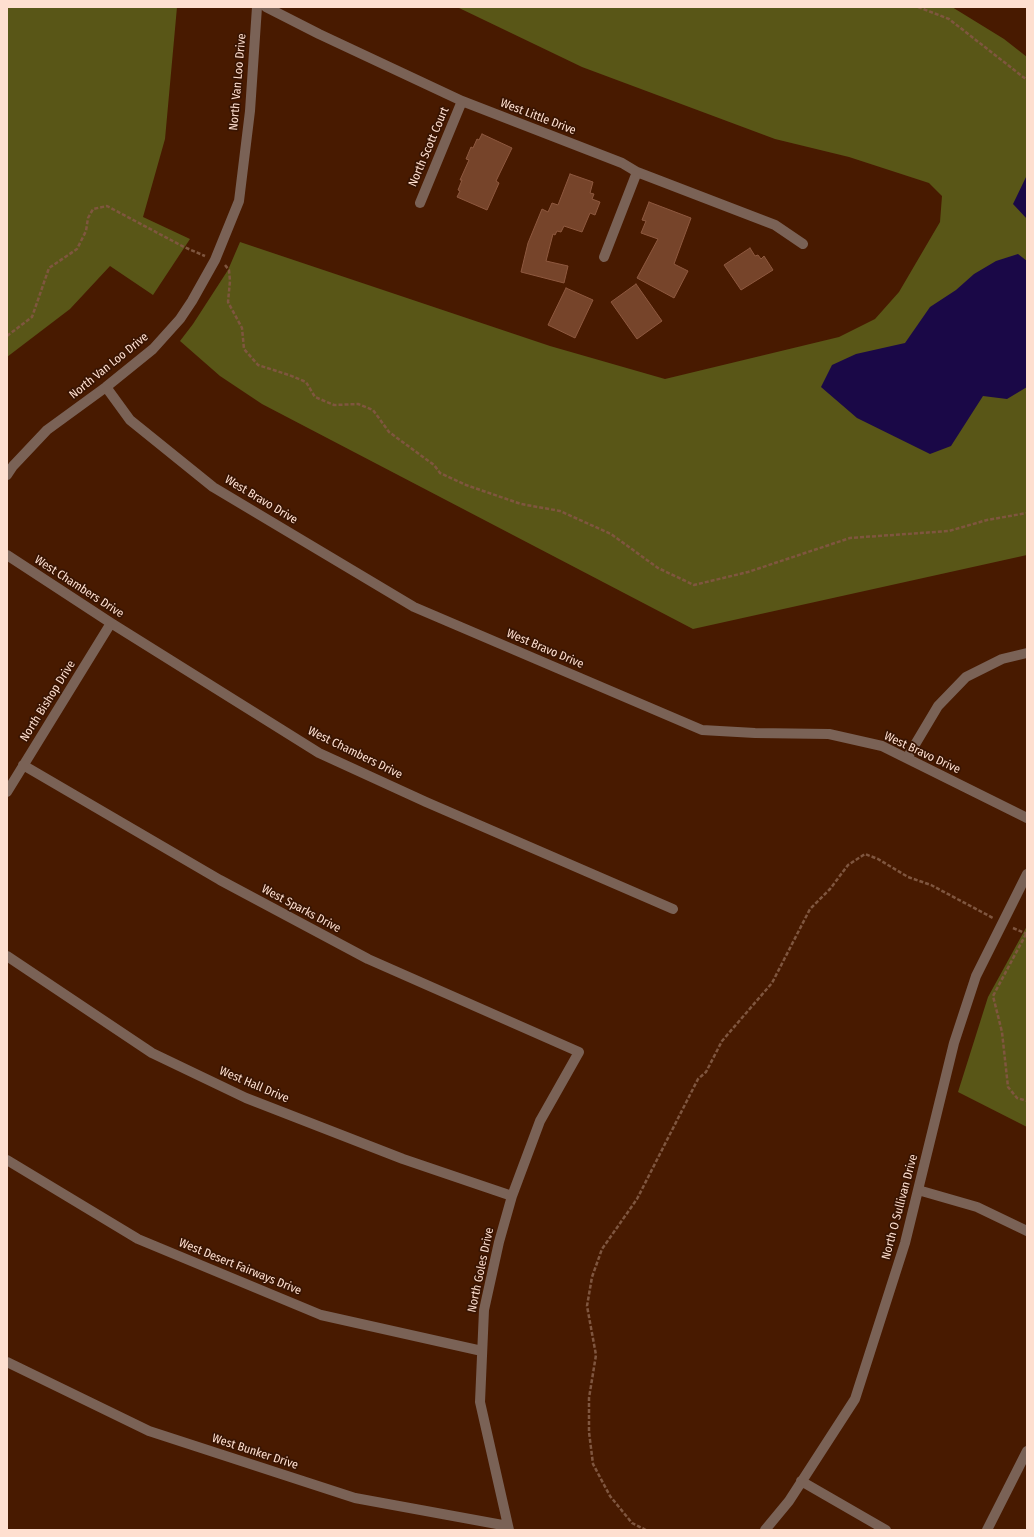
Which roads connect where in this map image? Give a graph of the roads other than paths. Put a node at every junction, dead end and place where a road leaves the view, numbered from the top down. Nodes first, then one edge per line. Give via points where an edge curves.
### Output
1 (257, 7) edge
2 (266, 7) edge
3 (462, 101) junction
4 (637, 172) junction
5 (420, 203) dead end
6 (803, 244) dead end
7 (604, 257) dead end
8 (106, 387) junction
9 (7, 475) edge
10 (7, 555) edge
11 (111, 624) junction
12 (1027, 653) edge
13 (907, 758) junction
14 (23, 765) junction
15 (7, 792) edge
16 (1027, 818) edge
17 (1027, 874) edge
18 (673, 909) dead end
19 (7, 956) edge
20 (579, 1052) joint
21 (7, 1160) edge
22 (918, 1190) junction
23 (512, 1196) junction
24 (1027, 1231) edge
25 (482, 1351) junction
26 (7, 1362) edge
27 (1027, 1451) edge
28 (802, 1482) junction
29 (508, 1528) edge
30 (765, 1530) edge
31 (886, 1530) edge
32 (987, 1530) edge

1 - 8 street, North Van Loo Drive via 250,111 239,201 215,260 180,318 153,349
2 - 3 street, West Little Drive
3 - 4 street, West Little Drive via 622,163
3 - 5 street, North Scott Court
4 - 6 street, West Little Drive via 775,225
4 - 7 street
8 - 9 street, North Van Loo Drive via 47,430
8 - 13 street, West Bravo Drive via 130,420 213,487 414,607 702,730 829,734 882,746
10 - 11 street, West Chambers Drive
11 - 14 street, North Bishop Drive
11 - 18 street, West Chambers Drive via 319,753
12 - 13 street via 1002,659 966,677 938,706
13 - 16 street, West Bravo Drive
14 - 15 street, North Bishop Drive
14 - 20 street, West Sparks Drive via 220,880 368,959
17 - 22 street, North O Sullivan Drive via 976,976 954,1043
19 - 23 street, West Hall Drive via 152,1053 246,1098 403,1159
20 - 23 street, North Goles Drive via 540,1121
21 - 25 street, West Desert Fairways Drive via 138,1239 321,1315
22 - 24 street via 977,1207
22 - 28 street, North O Sullivan Drive via 905,1244 855,1399
23 - 25 street, North Goles Drive via 484,1310
25 - 29 street, North Goles Drive via 480,1402
26 - 29 street, West Bunker Drive via 149,1431 355,1498
27 - 32 street
28 - 30 street, North O Sullivan Drive
28 - 31 street

